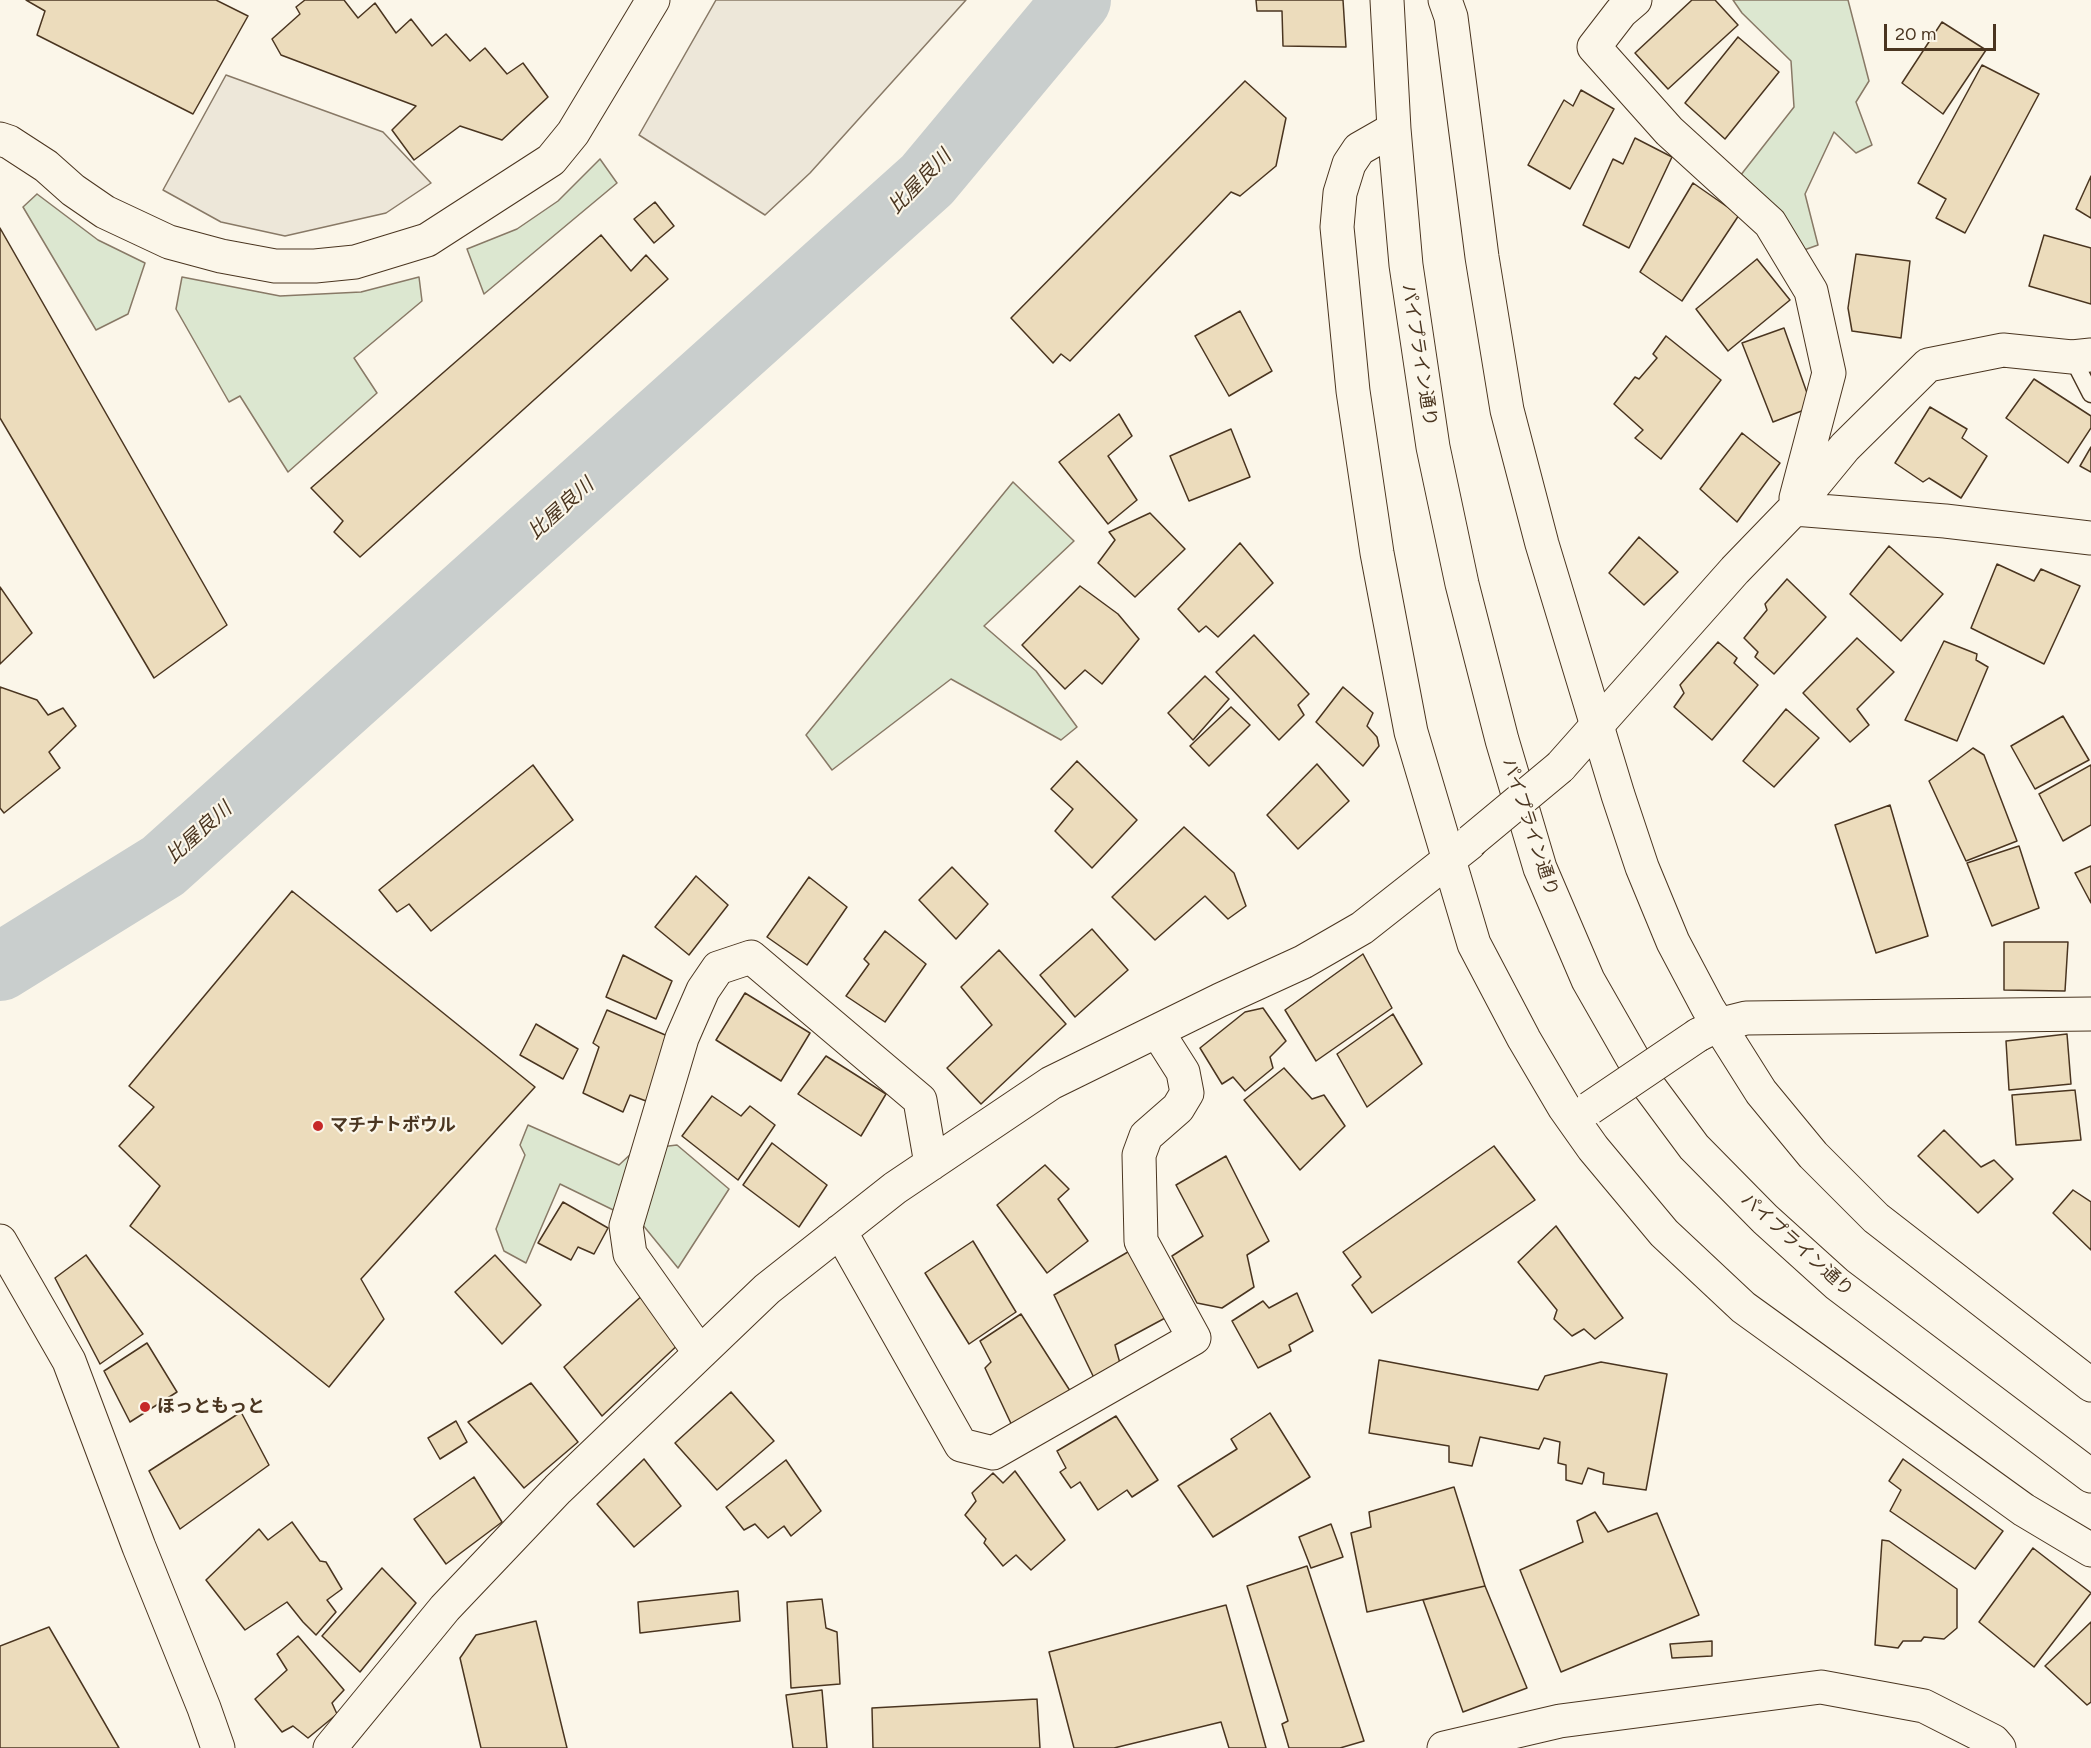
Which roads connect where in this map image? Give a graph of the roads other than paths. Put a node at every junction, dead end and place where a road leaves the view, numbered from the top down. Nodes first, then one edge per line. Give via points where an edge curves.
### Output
1 (653, 0) edge
2 (1387, 0) edge
3 (1445, 0) edge
4 (1635, 0) edge
5 (1394, 129) junction
6 (0, 139) edge
7 (2082, 356) edge
8 (2091, 394) edge
9 (1794, 509) junction
10 (2091, 538) edge
11 (1597, 725) junction
12 (1460, 851) junction
13 (2091, 1014) edge
14 (1708, 1030) junction
15 (1157, 1031) junction
16 (1581, 1114) junction
17 (931, 1164) junction
18 (840, 1231) junction
19 (0, 1241) edge
20 (700, 1353) junction
21 (2091, 1385) edge
22 (2091, 1476) edge
23 (2091, 1550) edge
24 (1556, 1735) edge
25 (218, 1748) edge
26 (330, 1748) edge
27 (1444, 1748) edge
28 (1999, 1748) edge

1 - 6 street via 573,134 551,160 427,240 354,262 275,266 169,242 105,212 46,166
2 - 5 street, パイプライン通り
3 - 11 street via 1451,17 1482,257 1507,410 1542,544
4 - 9 street via 1594,47 1669,130 1770,223 1810,291 1828,373
5 - 12 street via 1359,148 1349,164 1340,193 1337,226 1353,392 1377,553 1411,732
5 - 22 street, パイプライン通り via 1406,265 1433,447 1462,584 1540,868 1588,980 1667,1112 1694,1147 1765,1220 1837,1284
7 - 8 lane
7 - 9 street via 2003,350 1928,365 1845,447
9 - 10 street via 1945,520
9 - 11 street
11 - 12 street, bridge via 1560,766
11 - 14 street via 1647,878
12 - 15 street via 1362,928 1303,962
12 - 16 street via 1474,944 1524,1039
13 - 14 street via 1746,1018
14 - 16 street, bridge
14 - 21 street via 1813,1155 1876,1218
15 - 17 street via 1051,1083
15 - 18 street via 1183,1072 1187,1093 1178,1108 1146,1136 1139,1155 1141,1241 1194,1338 993,1453 961,1445
16 - 23 street via 1593,1148 1664,1233 1743,1307 2024,1510
17 - 18 street
17 - 20 street via 920,1100 751,957 718,968 682,1038 626,1226 630,1254
18 - 20 street via 767,1289
19 - 25 street via 69,1361
20 - 26 street via 558,1489 445,1608
24 - 27 street
24 - 28 street via 1821,1687 1924,1706

